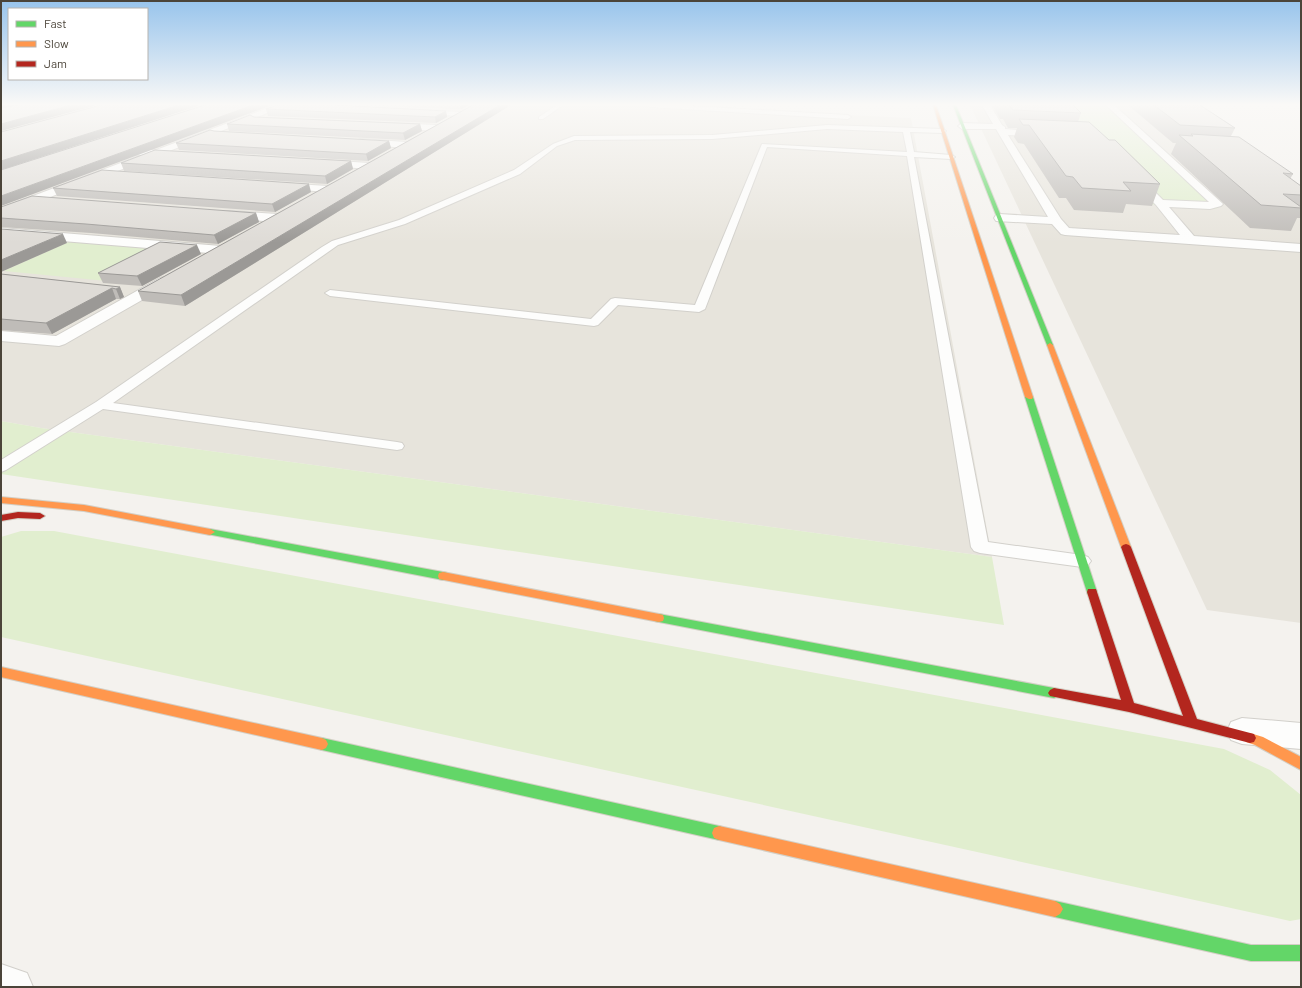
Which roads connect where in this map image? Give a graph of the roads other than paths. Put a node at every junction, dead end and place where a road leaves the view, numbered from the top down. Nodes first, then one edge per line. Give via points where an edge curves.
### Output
1 (129, 151) edge
2 (162, 151) edge
3 (396, 151) edge
4 (546, 151) edge
5 (762, 151) edge
6 (863, 151) edge
7 (949, 151) edge
8 (972, 151) edge
9 (1014, 151) edge
10 (1160, 151) edge
11 (157, 153) junction
12 (180, 154) edge
13 (910, 154) junction
14 (951, 157) junction
15 (314, 163) edge
16 (369, 166) junction
17 (1127, 170) edge
18 (101, 174) junction
19 (125, 175) edge
20 (266, 185) edge
21 (328, 189) junction
22 (33, 200) junction
23 (309, 200) edge
24 (64, 202) edge
25 (1160, 203) junction
26 (290, 211) edge
27 (1, 212) edge
28 (214, 214) edge
29 (277, 218) junction
30 (1000, 218) junction
31 (1056, 221) junction
32 (258, 229) edge
33 (1, 232) edge
34 (1190, 240) junction
35 (233, 243) edge
36 (1301, 248) edge
37 (220, 250) junction
38 (200, 262) edge
39 (173, 277) edge
40 (122, 290) dead end
41 (145, 293) junction
42 (330, 293) dead end
43 (1, 336) edge
44 (101, 404) junction
45 (397, 446) dead end
46 (1, 467) edge
47 (1, 500) edge
48 (52, 516) dead end
49 (128, 516) junction
50 (1, 518) edge
51 (96, 519) dead end
52 (1082, 561) junction
53 (1, 672) edge
54 (1129, 707) junction
55 (1204, 726) junction
56 (1301, 736) edge
57 (1259, 741) junction
58 (1301, 754) edge
59 (1301, 764) edge
60 (1301, 953) edge
61 (1, 984) edge
62 (13, 987) edge

1 - 11 street
2 - 11 street
3 - 16 street
4 - 44 lane via 503,178 402,222 330,246
5 - 42 lane via 699,309 615,301 594,323
6 - 13 lane
7 - 14 street
8 - 30 street
9 - 31 street
10 - 25 street via 1217,204 1210,206
11 - 12 street
11 - 18 street
13 - 14 lane
13 - 52 lane via 980,547
14 - 52 street
15 - 16 street
16 - 21 street
17 - 25 street
18 - 19 street
18 - 22 street
20 - 21 street
21 - 23 street
22 - 24 street
22 - 27 street
25 - 34 street
26 - 29 street
28 - 29 street
29 - 32 street
30 - 31 street
30 - 55 street
31 - 34 street via 1065,232
33 - 37 street
34 - 36 street
35 - 37 street
37 - 38 street
39 - 41 street
40 - 41 street
41 - 43 street via 59,341
44 - 45 lane
44 - 46 lane
47 - 49 street via 84,508
48 - 50 street via 18,515
49 - 51 street
49 - 54 street
52 - 54 street
53 - 60 street via 1251,953
54 - 55 street
55 - 56 street
55 - 57 street
57 - 58 street
57 - 59 street
61 - 62 street

